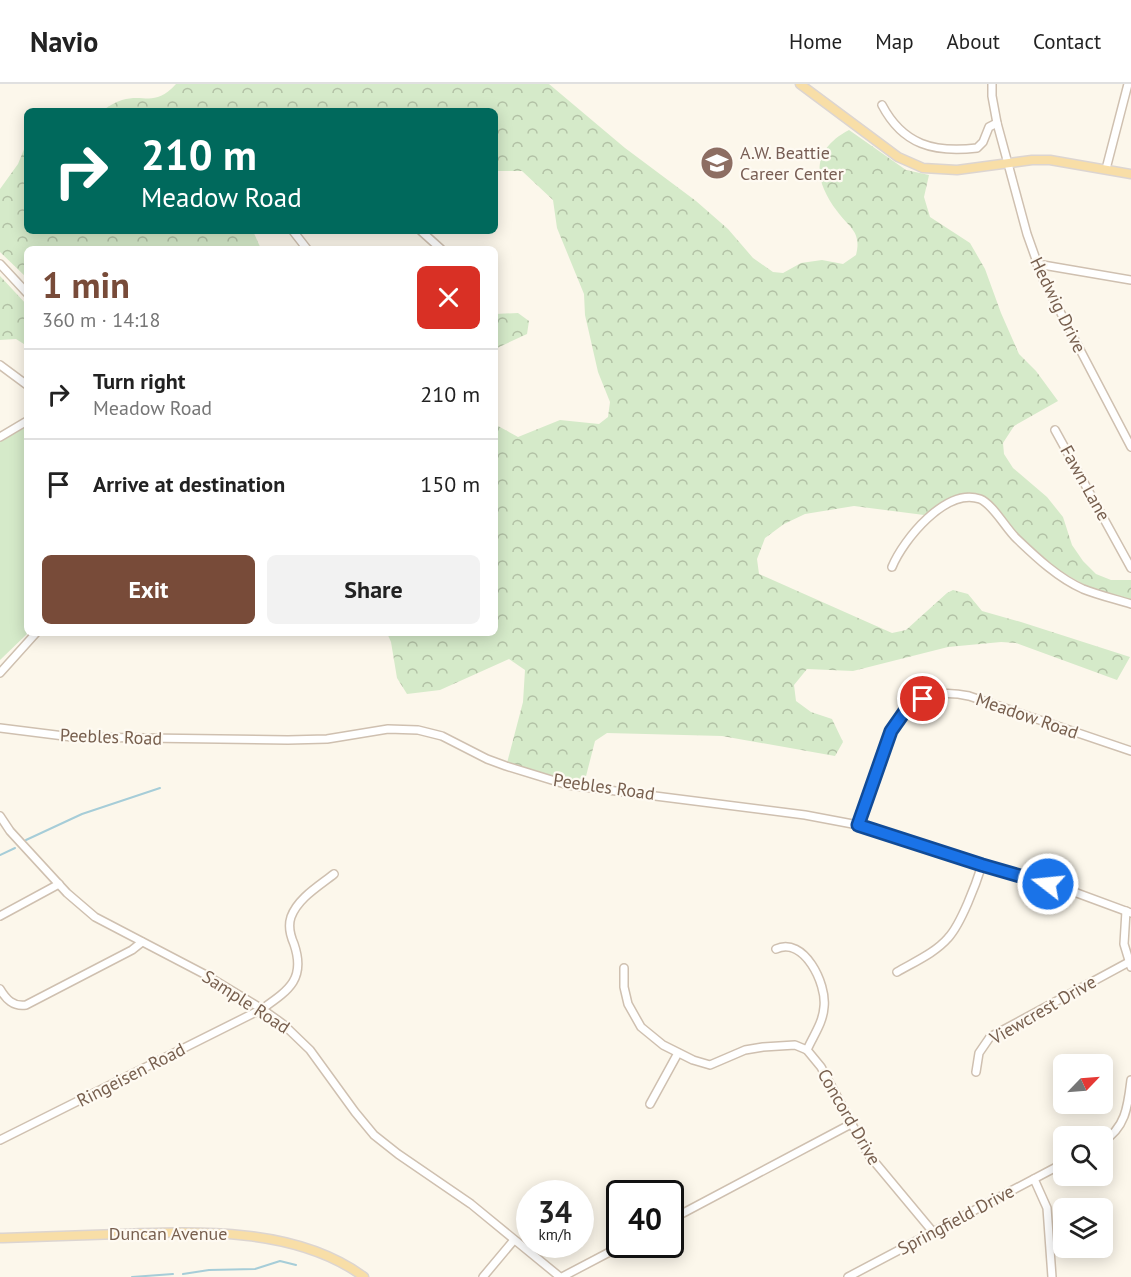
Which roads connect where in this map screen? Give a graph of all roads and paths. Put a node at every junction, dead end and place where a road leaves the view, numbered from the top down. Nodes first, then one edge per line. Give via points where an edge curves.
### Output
1 (800, 84) edge
2 (993, 84) edge
3 (1128, 84) edge
4 (882, 105) dead end
5 (997, 123) junction
6 (1009, 163) junction
7 (1106, 169) junction
8 (1131, 174) edge
9 (295, 234) edge
10 (424, 234) edge
11 (305, 246) edge
12 (438, 246) edge
13 (0, 264) edge
14 (1037, 264) junction
15 (1131, 280) edge
16 (24, 290) edge
17 (0, 365) edge
18 (24, 383) edge
19 (24, 423) edge
20 (1055, 430) dead end
21 (0, 437) edge
22 (1131, 447) edge
23 (892, 567) dead end
24 (1131, 568) edge
25 (1131, 604) edge
26 (33, 636) edge
27 (0, 673) edge
28 (0, 728) edge
29 (1131, 751) edge
30 (0, 816) edge
31 (858, 825) junction
32 (982, 865) junction
33 (334, 874) dead end
34 (59, 884) junction
35 (1129, 912) edge
36 (0, 916) edge
37 (142, 942) junction
38 (776, 949) dead end
39 (1130, 964) edge
40 (624, 968) dead end
41 (897, 972) dead end
42 (0, 989) edge
43 (262, 1009) junction
44 (807, 1050) junction
45 (678, 1053) junction
46 (976, 1072) dead end
47 (1131, 1080) edge
48 (650, 1104) dead end
49 (851, 1124) junction
50 (1113, 1135) edge
51 (0, 1140) edge
52 (1053, 1169) edge
53 (1034, 1179) junction
54 (684, 1213) edge
55 (933, 1232) junction
56 (0, 1238) edge
57 (514, 1240) junction
58 (606, 1254) edge
59 (358, 1275) edge
60 (483, 1277) edge
61 (561, 1277) edge
62 (848, 1277) edge
63 (1052, 1277) edge

1 - 6 main road via 909,164 949,171
2 - 5 street, Hedwig Drive
3 - 7 street
4 - 5 street via 902,132 936,149 977,148 989,127
5 - 6 street, Hedwig Drive
6 - 7 main road via 1050,160
6 - 14 street, Hedwig Drive
7 - 8 main road
9 - 11 street
10 - 12 street
13 - 16 street
14 - 15 street
14 - 22 street, Hedwig Drive
17 - 18 street
19 - 21 street
20 - 24 street, Fawn Lane
23 - 25 street via 912,533 932,514 958,500 974,498 986,502 1015,538 1059,575 1082,588
26 - 27 street
28 - 31 street, Peebles Road via 72,737 288,740 327,739 388,729 418,730 442,736 487,759 568,785
29 - 31 street, Meadow Road via 969,696 935,695 914,704 897,720
30 - 34 street, Sample Road
31 - 32 street, Peebles Road
32 - 35 street, Peebles Road
32 - 41 street via 947,939
33 - 43 street, Ringeisen Road via 294,909 290,928 298,960 297,976
34 - 36 street
34 - 37 street, Sample Road via 95,917
35 - 39 street via 1123,938
37 - 42 street via 26,1005 9,1001
37 - 43 street, Sample Road
38 - 44 street via 786,946 798,951 821,982 825,998 823,1015
39 - 46 street, Viewcrest Drive via 990,1037 979,1053
40 - 45 street, Concord Drive via 631,1012 648,1035
43 - 51 street, Ringeisen Road
43 - 57 street, Sample Road via 310,1050 374,1135
44 - 45 street, Concord Drive via 795,1045 751,1048 710,1065
44 - 49 street, Concord Drive via 821,1067
45 - 48 street
47 - 50 street via 1127,1109
49 - 54 street
49 - 55 street, Concord Drive via 874,1163
52 - 53 street, Springfield Drive
53 - 55 street, Springfield Drive
53 - 63 street via 1047,1208
55 - 62 street, Springfield Drive
56 - 59 main road, Duncan Avenue via 221,1233 299,1247 327,1256
57 - 60 street
57 - 61 street, Sample Road
58 - 61 street

